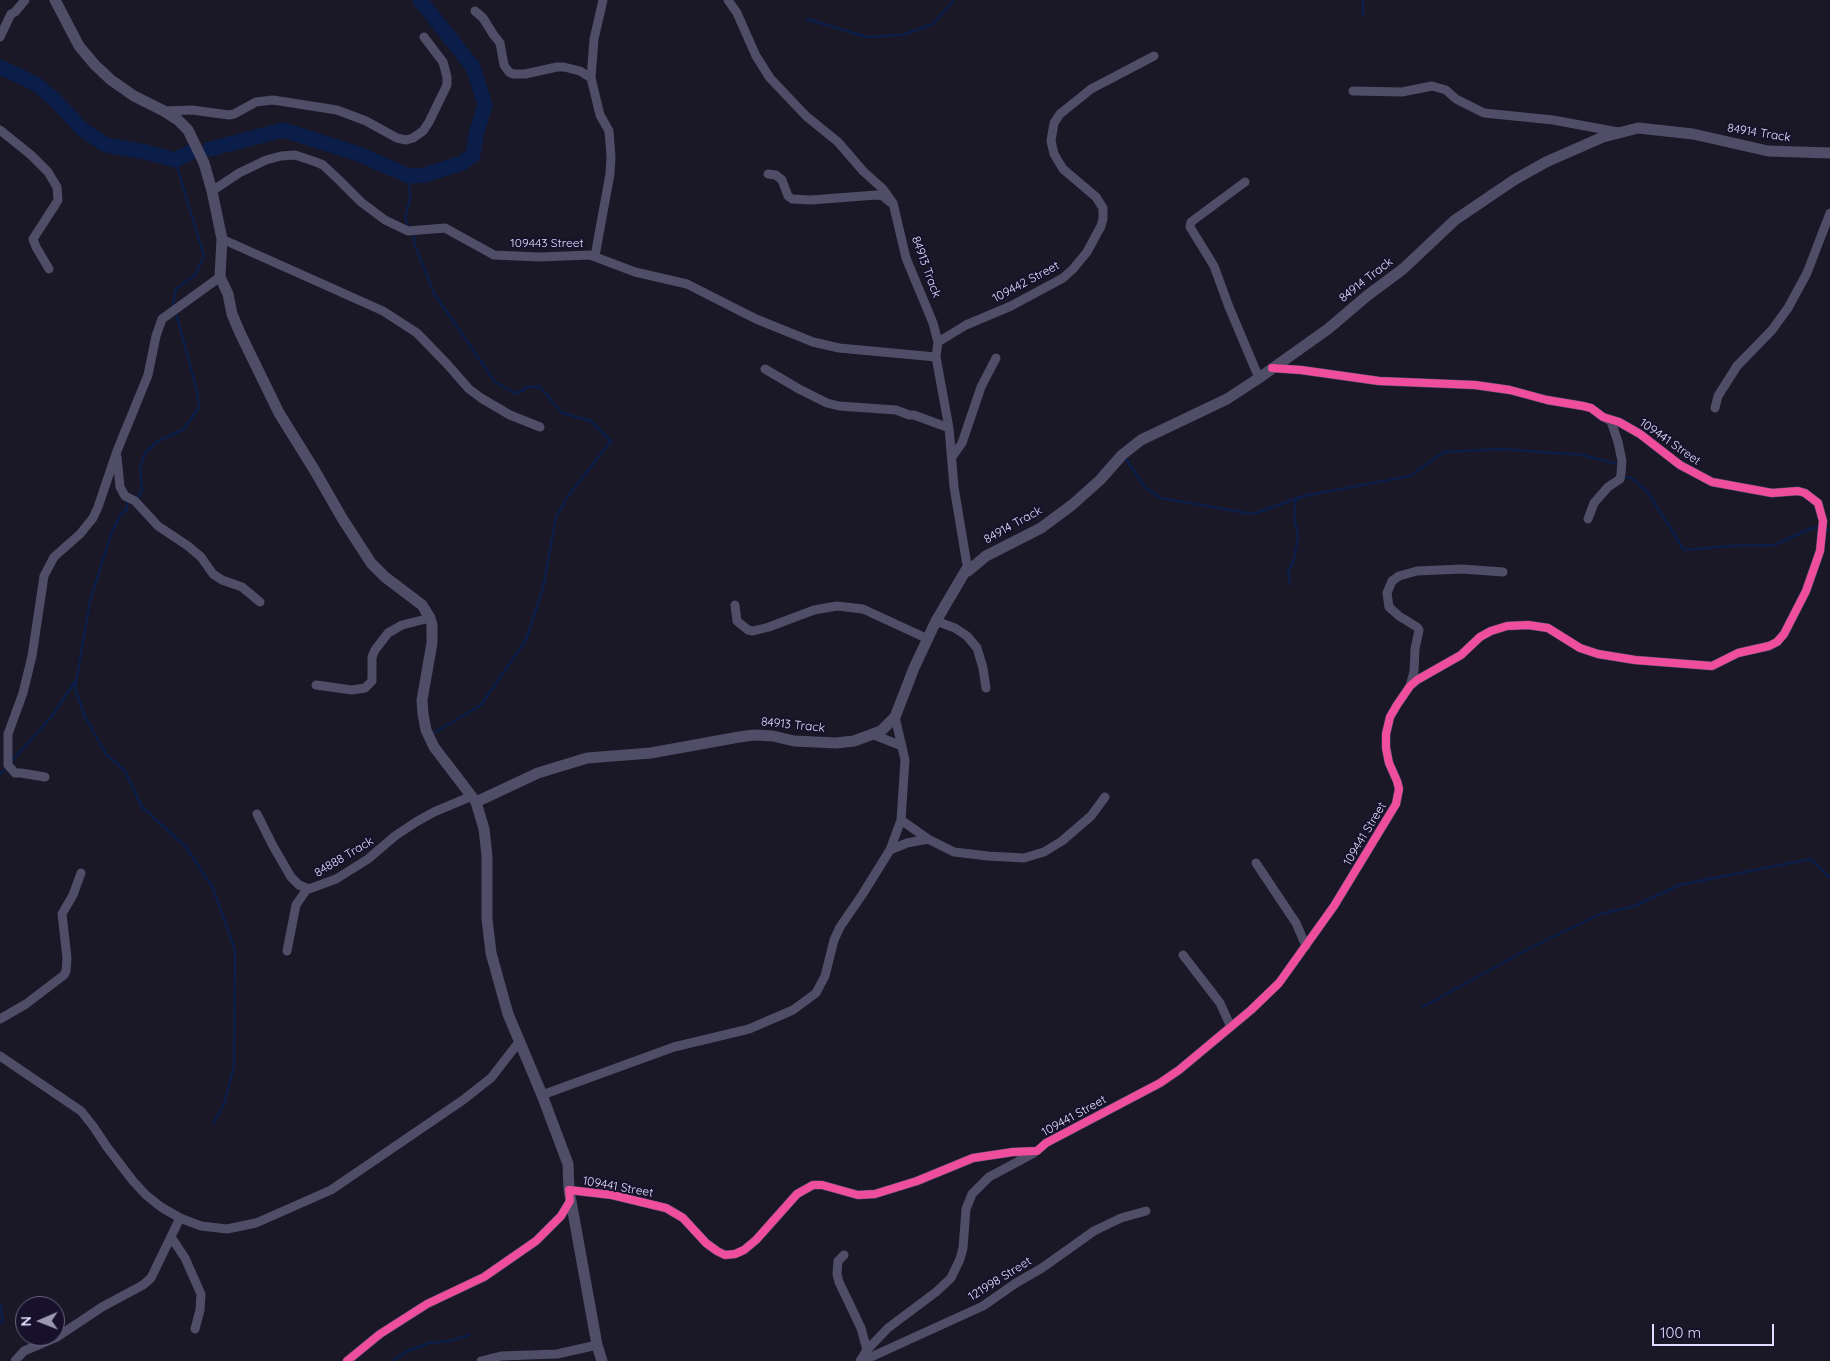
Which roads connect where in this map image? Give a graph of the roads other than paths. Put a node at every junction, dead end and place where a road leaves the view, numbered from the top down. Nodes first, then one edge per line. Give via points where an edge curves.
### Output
1 (25, 0) edge
2 (54, 0) edge
3 (603, 0) edge
4 (728, 0) edge
5 (475, 11) dead end
6 (15, 12) junction
7 (0, 14) edge
8 (0, 37) edge
9 (424, 37) dead end
10 (1154, 56) dead end
11 (591, 78) junction
12 (1352, 91) dead end
13 (164, 111) junction
14 (0, 130) edge
15 (1618, 132) junction
16 (1830, 153) edge
17 (768, 174) dead end
18 (1245, 182) dead end
19 (212, 191) junction
20 (895, 211) junction
21 (1830, 213) edge
22 (222, 239) junction
23 (595, 256) junction
24 (49, 269) dead end
25 (220, 276) junction
26 (938, 342) junction
27 (936, 357) junction
28 (996, 358) dead end
29 (766, 368) dead end
30 (1272, 368) junction
31 (1259, 378) junction
32 (1715, 408) dead end
33 (1603, 417) junction
34 (540, 427) dead end
35 (950, 428) junction
36 (117, 451) junction
37 (952, 457) junction
38 (1588, 519) dead end
39 (1503, 572) dead end
40 (964, 574) junction
41 (260, 602) dead end
42 (735, 605) dead end
43 (430, 618) junction
44 (936, 621) junction
45 (928, 639) junction
46 (316, 685) dead end
47 (1410, 686) junction
48 (986, 688) dead end
49 (896, 717) junction
50 (874, 735) junction
51 (902, 746) junction
52 (44, 777) dead end
53 (1105, 797) dead end
54 (474, 799) junction
55 (257, 814) dead end
56 (901, 820) junction
57 (928, 839) junction
58 (890, 850) junction
59 (1256, 863) dead end
60 (81, 873) dead end
61 (307, 889) junction
62 (1306, 946) junction
63 (286, 950) dead end
64 (1183, 955) dead end
65 (0, 1019) edge
66 (1232, 1027) junction
67 (519, 1042) junction
68 (0, 1056) edge
69 (542, 1095) junction
70 (1037, 1151) junction
71 (569, 1190) junction
72 (1146, 1212) dead end
73 (180, 1218) junction
74 (171, 1237) junction
75 (844, 1255) dead end
76 (195, 1329) dead end
77 (597, 1344) junction
78 (867, 1350) junction
79 (15, 1361) edge
80 (348, 1361) edge
81 (481, 1361) edge
82 (602, 1361) edge
83 (861, 1361) edge

1 - 6 street
2 - 13 street via 79,46 96,65 134,96
3 - 11 street via 594,39
4 - 20 street, 84913 Track via 770,78 883,189
5 - 11 street via 484,18 500,43 505,69 509,72 525,74 564,67
6 - 7 street
6 - 8 street
9 - 13 street via 443,62 447,85 423,131 406,140 337,110 273,100 256,102 229,115 192,110
10 - 26 street, 109442 Street via 1091,89 1060,114 1054,123 1051,141 1054,154 1063,169 1096,197 1103,208 1101,226 1087,252 1064,278
11 - 23 street via 600,115 609,131 611,150 610,174
12 - 15 street via 1402,92 1432,86 1446,90 1456,99 1484,113 1554,120
13 - 19 street via 188,130 204,163
14 - 24 street via 31,155 57,187 58,200 33,239
15 - 16 street, 84914 Track via 1650,128 1768,151
15 - 30 street, 84914 Track via 1546,162 1510,182 1455,220 1403,269 1328,329
17 - 20 street via 782,180 792,199 876,195 889,199
18 - 31 street via 1191,222 1190,227 1214,266
19 - 22 street
19 - 23 street, 109443 Street via 266,160 295,155 323,166 361,202 400,228 413,231 446,228 494,254
20 - 26 street, 84913 Track via 906,258
21 - 32 street via 1797,293 1772,330 1737,366 1718,396
22 - 25 street
22 - 34 street via 383,311 418,333 481,398
23 - 27 street, 109443 Street via 635,272 686,284 756,319 813,342 839,348
25 - 36 street via 162,319 148,375
25 - 43 street via 240,333 279,413 342,518 371,563 422,605
26 - 27 street, 84913 Track
27 - 35 street, 84913 Track
28 - 37 street via 980,387 962,442
29 - 35 street via 827,403 896,410
30 - 31 street, 84914 Track
30 - 33 street, 109441 Street via 1379,381 1475,385 1510,390 1591,408
31 - 40 street, 84914 Track via 1227,399 1141,440 1072,506 1041,528 986,556
33 - 38 street via 1611,421 1615,430 1622,468 1620,479 1594,503
33 - 47 street, 109441 Street via 1640,434 1680,465 1712,482 1772,493 1798,490 1818,503 1823,521 1820,551 1806,591 1784,634 1769,646 1738,653 1718,664 1706,666 1598,654 1580,648 1548,628 1507,626 1480,637 1461,655
35 - 37 street, 84913 Track
36 - 41 street via 120,487 125,496 135,501 158,526 188,546 213,574 242,587
36 - 52 street via 93,518 54,557 41,586 32,656 8,734 8,765 15,773
37 - 40 street, 84913 Track
39 - 47 street via 1462,569 1417,571 1392,581 1387,593 1388,607 1418,630
40 - 44 street, 84913 Track
42 - 45 street via 737,622 753,631 814,610 837,606 862,609
43 - 46 street via 402,625 388,633 372,657 372,681 365,688 352,690
43 - 54 street via 432,642 422,700 426,730 434,747
44 - 45 street, 84913 Track
44 - 48 street via 955,628 977,648
45 - 49 street, 84913 Track
47 - 62 street, 109441 Street via 1390,717 1386,734 1389,764 1399,789 1396,804 1361,864
49 - 50 street, 84913 Track
49 - 51 street
50 - 51 street
50 - 54 street, 84913 Track via 836,743 739,736 669,751 587,758 538,773
51 - 56 street
53 - 57 street via 1080,826 1044,852 1032,856 1012,858 961,853 946,850
54 - 61 street, 84888 Track via 434,812 336,879
54 - 67 street via 484,829 487,856 487,919 491,953
55 - 61 street, 84888 Track via 290,877
56 - 57 street
56 - 58 street
57 - 58 street
58 - 69 street via 840,927 821,987 807,1001 749,1029 674,1047
59 - 62 street via 1296,923
60 - 65 street via 62,914 66,958 64,975
61 - 63 street via 296,905
62 - 66 street, 109441 Street via 1279,983
64 - 66 street via 1220,1003
66 - 70 street, 109441 Street via 1160,1084 1074,1127
67 - 69 street
67 - 73 street via 490,1078 463,1100 331,1190 239,1228 212,1229
68 - 73 street via 81,1111 133,1181 161,1207
69 - 71 street via 568,1164
70 - 71 street, 109441 Street via 972,1158 875,1194 858,1195 813,1185 797,1194 744,1250 726,1255 706,1243 683,1218 666,1208 612,1194
70 - 78 street via 1002,1168 977,1188 968,1200 963,1248 951,1278 888,1328
71 - 77 street
71 - 80 street via 570,1201 536,1241 484,1277 427,1304 380,1334
72 - 83 street, 121998 Street via 1121,1218 1094,1231 983,1306
73 - 74 street
74 - 76 street via 185,1258 201,1294
74 - 79 street via 151,1278 143,1285 57,1337 24,1351
75 - 78 street via 838,1261 837,1274
77 - 81 street via 557,1354 501,1356
77 - 82 street
78 - 83 street

